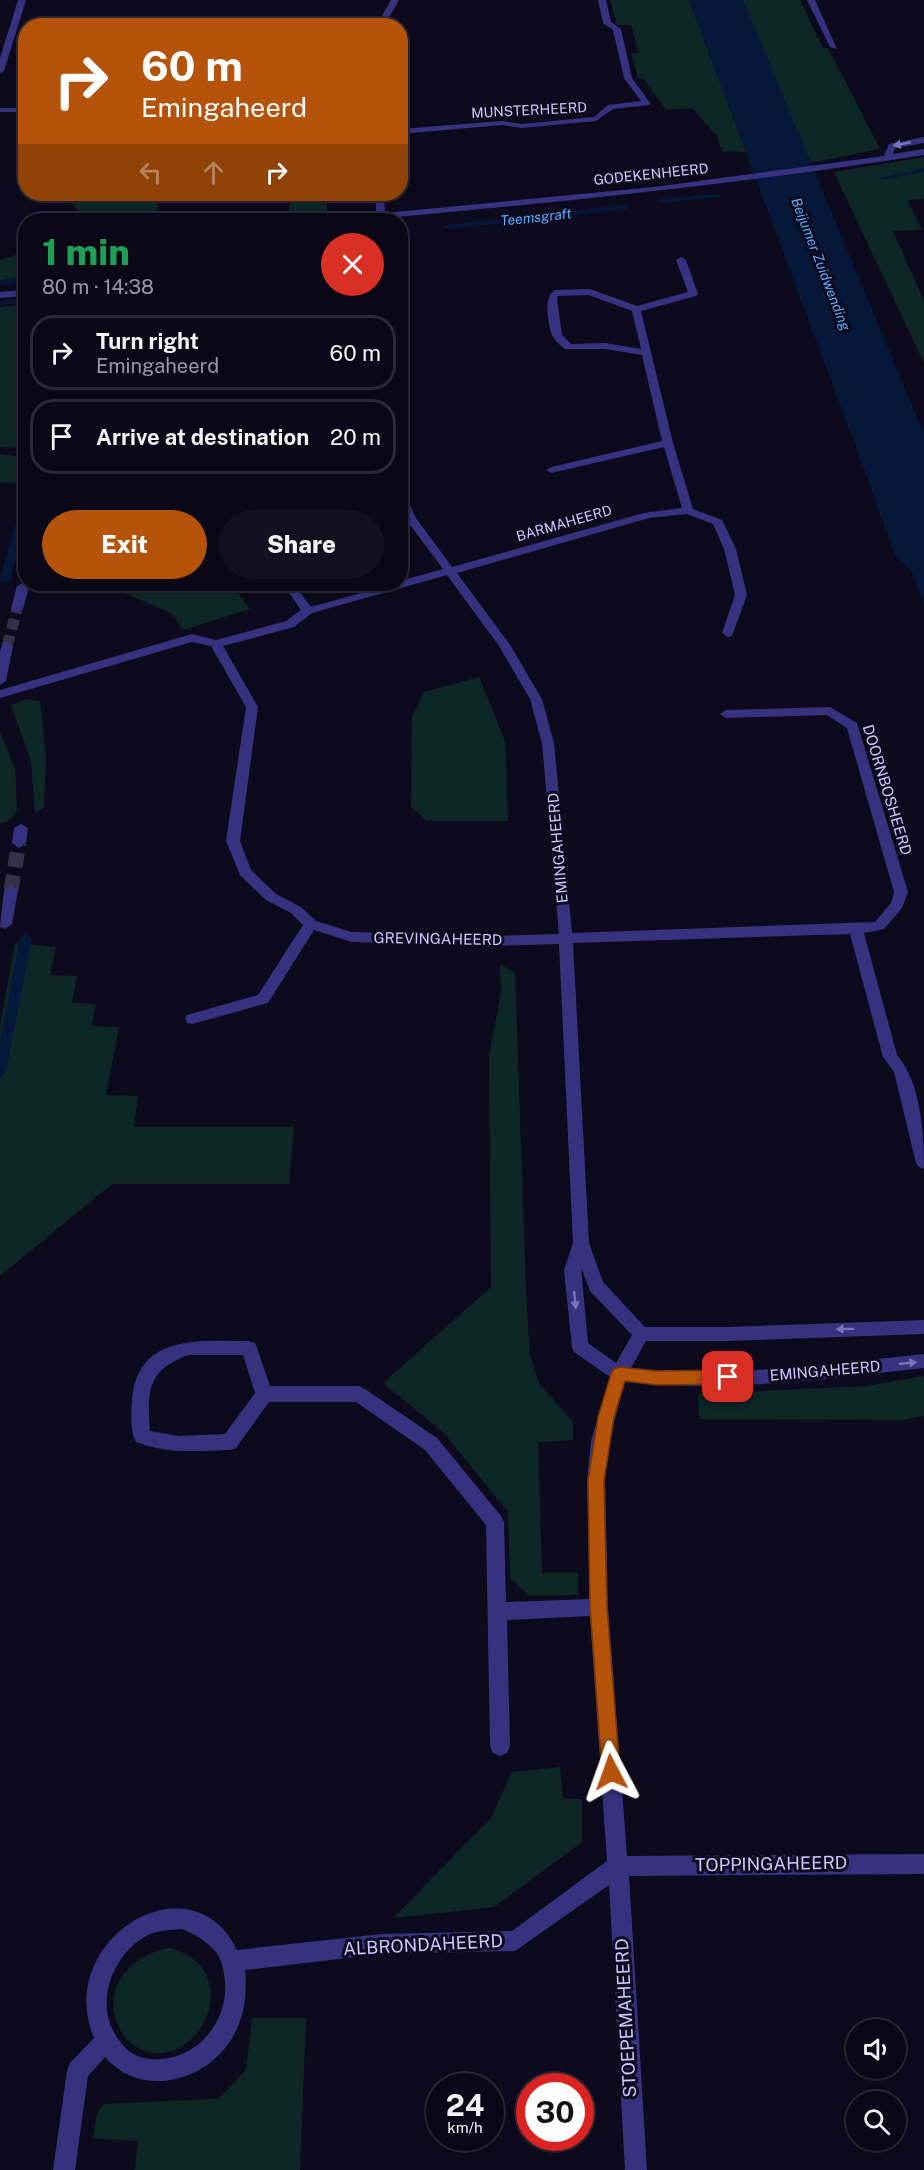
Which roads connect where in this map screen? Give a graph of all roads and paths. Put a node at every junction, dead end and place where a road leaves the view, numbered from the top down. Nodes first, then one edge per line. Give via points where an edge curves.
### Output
1 (22, 0) edge
2 (396, 0) edge
3 (602, 0) edge
4 (811, 0) edge
5 (385, 18) edge
6 (0, 37) edge
7 (11, 37) junction
8 (834, 48) dead end
9 (0, 71) edge
10 (0, 110) edge
11 (18, 110) edge
12 (408, 131) edge
13 (924, 140) edge
14 (924, 152) edge
15 (887, 158) junction
16 (408, 215) edge
17 (681, 260) dead end
18 (18, 294) edge
19 (0, 296) edge
20 (636, 309) junction
21 (645, 353) junction
22 (668, 443) junction
23 (551, 470) dead end
24 (688, 511) junction
25 (408, 512) edge
26 (451, 572) junction
27 (408, 584) edge
28 (22, 591) edge
29 (293, 591) edge
30 (381, 591) edge
31 (17, 609) tunnel mouth
32 (308, 611) junction
33 (728, 633) dead end
34 (216, 644) junction
35 (7, 646) tunnel mouth
36 (0, 681) edge
37 (0, 694) edge
38 (726, 714) dead end
39 (21, 828) dead end
40 (19, 843) tunnel mouth
41 (11, 890) tunnel mouth
42 (5, 924) dead end
43 (311, 924) junction
44 (856, 929) junction
45 (566, 939) junction
46 (192, 1019) dead end
47 (924, 1162) edge
48 (581, 1243) junction
49 (924, 1327) edge
50 (640, 1334) junction
51 (924, 1361) edge
52 (619, 1374) junction
53 (264, 1394) junction
54 (599, 1607) junction
55 (498, 1611) junction
56 (500, 1746) dead end
57 (924, 1864) edge
58 (618, 1866) junction
59 (232, 1961) junction
60 (105, 2042) junction
61 (64, 2170) edge
62 (636, 2170) edge

1 - 7 street
2 - 5 street
3 - 12 street, MUNSTERHEERD via 607,23 617,29 628,78 646,103 611,107 596,119
4 - 8 street
6 - 7 street
7 - 9 street
10 - 11 street
13 -> 15 street via 892,146
14 - 15 street, GODEKENHEERD
15 - 16 street, GODEKENHEERD
17 - 20 street via 693,294
18 - 19 street
20 - 21 street
20 - 21 street via 590,292 555,293 552,299 557,336 568,347 605,346
21 - 22 street
22 - 23 street
22 - 24 street
24 - 26 street, BARMAHEERD via 648,515
24 - 33 street, BARMAHEERD via 718,522 730,549 741,595
25 - 26 street, EMINGAHEERD
26 - 27 street
26 - 45 street, EMINGAHEERD via 504,645 536,699 549,743
28 - 31 street
29 - 32 street
30 - 32 street
32 - 34 street via 290,624
34 - 37 street via 192,638
34 - 43 street, GREVINGAHEERD via 252,707 233,841 245,872 271,897 296,910
35 - 36 street
38 - 44 street, DOORNBOSHEERD via 830,711 853,726 901,892 897,905 879,926
39 - 40 street
41 - 42 street
43 - 45 street, GREVINGAHEERD via 352,937
43 - 46 street via 263,999
44 - 45 street, DOORNBOSHEERD
44 - 47 street via 890,1058 901,1070
45 - 48 street, EMINGAHEERD
48 - 50 street, EMINGAHEERD via 596,1286
48 -> 52 street, EMINGAHEERD via 572,1270 580,1347
49 -> 50 street
50 - 52 street
52 -> 51 street, EMINGAHEERD via 657,1378 771,1377
52 - 54 street via 600,1442 596,1481
53 - 53 street via 230,1442 179,1444 142,1437 144,1377 158,1360 187,1348 249,1348
53 - 55 street via 359,1394 431,1444 495,1522
54 - 55 street
54 - 58 street
55 - 56 street
57 - 58 street, TOPPINGAHEERD
58 - 59 street, ALBRONDAHEERD via 515,1941 382,1944
58 - 62 street, STOEPEMAHEERD
59 - 60 street via 237,1988 233,2014 222,2037 206,2055 184,2068 161,2073 139,2070 119,2059
59 - 60 street via 221,1941 203,1926 182,1919 157,1921 135,1931 116,1948 102,1972 96,1995 97,2020
60 - 61 street via 78,2071

